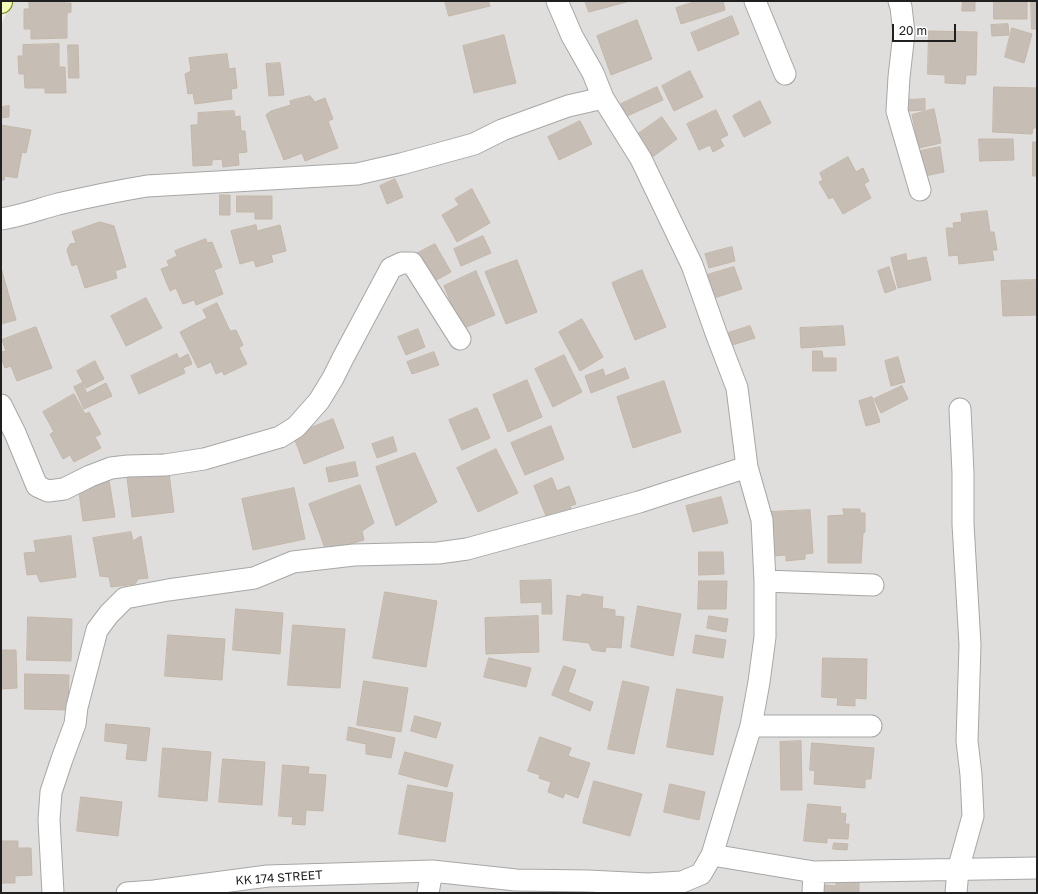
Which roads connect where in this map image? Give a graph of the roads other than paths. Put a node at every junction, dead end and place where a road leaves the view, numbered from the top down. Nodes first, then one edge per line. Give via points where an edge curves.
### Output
1 (557, 1) edge
2 (755, 1) edge
3 (899, 1) edge
4 (785, 74) dead end
5 (603, 98) junction
6 (920, 190) dead end
7 (1, 219) edge
8 (460, 339) dead end
9 (1, 405) edge
10 (960, 409) dead end
11 (747, 467) junction
12 (765, 581) junction
13 (873, 585) dead end
14 (751, 726) junction
15 (871, 726) dead end
16 (712, 855) junction
17 (1037, 868) edge
18 (958, 870) junction
19 (432, 871) junction
20 (814, 872) junction
21 (515, 886) edge
22 (53, 893) edge
23 (127, 893) edge
24 (428, 893) edge
25 (813, 893) edge
26 (956, 893) edge

1 - 5 street, KK 174 STREET
2 - 4 street
3 - 6 street via 904,33 898,77 897,111
5 - 7 street via 568,106 502,130 474,144 357,174 147,186 58,204
5 - 11 street, KK 174 STREET via 641,159 692,265 737,388
8 - 9 street via 412,263 402,263 391,268 333,378 319,401 296,427 280,437 204,459 165,465 111,468 64,489 48,491 37,486
10 - 18 street via 970,646 967,741 973,816
11 - 12 street, KK 174 STREET via 762,520
11 - 22 street via 638,502 467,549 438,553 354,555 293,562 254,578 125,598 97,630 77,707 76,724 51,792 49,820
12 - 13 street
12 - 14 street, KK 174 STREET via 765,637
14 - 15 street
14 - 16 street, KK 174 STREET
16 - 20 street
16 - 21 street, KK 174 STREET via 701,874 682,882 648,884 588,881
17 - 18 street
18 - 20 street
18 - 26 street
19 - 21 street, KK 174 STREET
19 - 23 street, KK 174 STREET via 268,876 154,892
19 - 24 street
20 - 25 street

